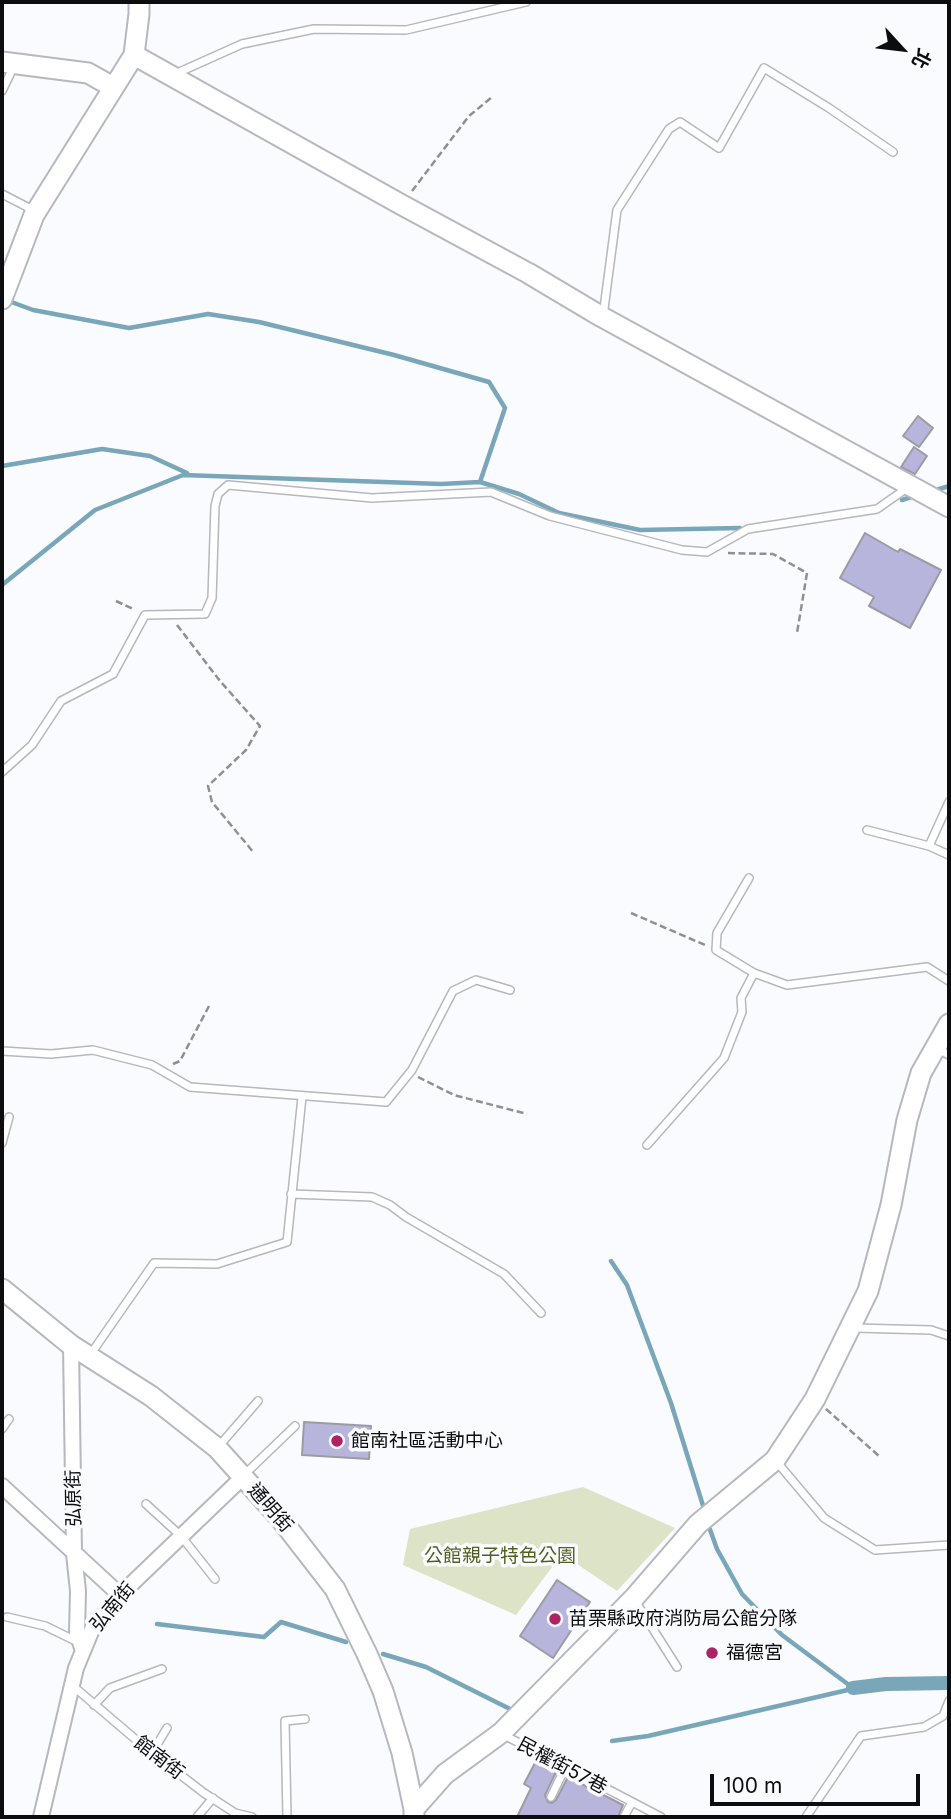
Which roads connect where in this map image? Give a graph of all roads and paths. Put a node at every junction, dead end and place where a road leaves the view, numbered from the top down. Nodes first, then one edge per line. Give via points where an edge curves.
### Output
1 (139, 2) edge
2 (526, 2) edge
3 (134, 55) junction
4 (9, 63) edge
5 (171, 75) junction
6 (113, 87) junction
7 (2, 90) edge
8 (492, 97) dead end
9 (893, 152) dead end
10 (2, 194) edge
11 (402, 205) junction
12 (36, 212) junction
13 (4, 288) edge
14 (602, 317) junction
15 (910, 485) junction
16 (942, 503) edge
17 (707, 552) junction
18 (116, 601) dead end
19 (168, 614) junction
20 (145, 615) junction
21 (797, 633) dead end
22 (2, 772) edge
23 (949, 802) edge
24 (867, 830) dead end
25 (929, 846) junction
26 (254, 853) dead end
27 (949, 855) edge
28 (749, 878) dead end
29 (631, 913) dead end
30 (716, 950) junction
31 (754, 973) junction
32 (949, 981) edge
33 (510, 990) dead end
34 (209, 1006) dead end
35 (949, 1024) edge
36 (2, 1051) edge
37 (942, 1051) edge
38 (155, 1067) junction
39 (410, 1072) junction
40 (302, 1097) junction
41 (527, 1114) dead end
42 (9, 1118) dead end
43 (2, 1143) edge
44 (647, 1145) dead end
45 (291, 1194) junction
46 (2, 1289) edge
47 (541, 1312) dead end
48 (850, 1328) junction
49 (949, 1336) edge
50 (71, 1345) junction
51 (89, 1356) junction
52 (815, 1399) junction
53 (258, 1401) dead end
54 (9, 1419) dead end
55 (295, 1426) dead end
56 (2, 1429) edge
57 (217, 1448) junction
58 (878, 1456) dead end
59 (775, 1460) junction
60 (243, 1477) junction
61 (2, 1486) edge
62 (146, 1504) dead end
63 (181, 1536) junction
64 (949, 1545) edge
65 (75, 1554) junction
66 (215, 1579) dead end
67 (120, 1595) junction
68 (634, 1598) junction
69 (7, 1617) dead end
70 (82, 1647) junction
71 (677, 1667) dead end
72 (162, 1670) dead end
73 (73, 1686) junction
74 (949, 1701) edge
75 (94, 1705) junction
76 (305, 1719) dead end
77 (167, 1728) dead end
78 (501, 1733) junction
79 (152, 1754) junction
80 (565, 1768) junction
81 (551, 1797) dead end
82 (213, 1798) junction
83 (632, 1802) junction
84 (414, 1813) edge
85 (41, 1817) edge
86 (197, 1817) edge
87 (252, 1817) edge
88 (287, 1817) edge
89 (624, 1817) edge
90 (661, 1817) edge
91 (806, 1817) edge

1 - 3 street
2 - 5 lane via 405,30 314,29 242,44
3 - 5 street
3 - 6 street
4 - 6 street via 88,73
4 - 7 lane
5 - 11 street
6 - 12 street
8 - 11 path via 469,116
9 - 14 lane via 764,68 719,148 680,122 668,129 617,210
10 - 12 lane
11 - 14 street
12 - 13 street
14 - 15 street
15 - 16 street
15 - 17 lane via 877,509 748,529
17 - 19 lane via 682,550 550,516 491,492 372,498 228,485 218,494 215,506 212,598 205,614
17 - 21 path via 773,554 807,572
18 - 20 path
19 - 20 lane
19 - 26 path via 260,726 246,750 208,786 212,802
20 - 22 lane via 113,674 61,701 32,745
23 - 25 lane
24 - 25 lane
25 - 27 lane
28 - 30 lane via 717,933
29 - 30 path
30 - 31 lane
31 - 32 lane via 787,985 927,967
31 - 44 lane via 741,998 742,1012 724,1058
33 - 39 lane via 476,980 453,990
34 - 38 path via 180,1061
35 - 37 street
36 - 38 lane via 51,1054 93,1050
37 - 48 street via 921,1073 891,1205 867,1291
38 - 40 lane via 190,1087
39 - 40 lane via 386,1101
39 - 41 path via 454,1095
40 - 45 lane
42 - 43 lane
45 - 47 lane via 372,1197 390,1205 504,1274
45 - 51 lane via 286,1242 217,1264 154,1263
46 - 50 street, 通明街
48 - 49 lane via 932,1330
48 - 52 street
50 - 51 street, 通明街
50 - 65 street, 弘原街
51 - 57 street, 通明街 via 151,1396
52 - 58 path
52 - 59 street
53 - 57 lane
54 - 56 lane
55 - 60 lane
57 - 60 street, 通明街
59 - 64 lane via 824,1518 875,1550
59 - 68 street via 698,1524
60 - 63 street, 弘南街
60 - 84 street, 通明街 via 281,1517 335,1589 383,1691
61 - 65 street
62 - 63 lane
63 - 66 lane
63 - 67 street, 弘南街
65 - 67 street
65 - 70 street, 弘原街 via 77,1633
67 - 70 street, 弘南街
68 - 71 lane
68 - 78 street
69 - 70 lane via 45,1626
70 - 73 street, 弘南街
72 - 75 lane via 110,1688
73 - 75 lane, 館南街
73 - 85 street, 弘南街
74 - 91 lane via 943,1716 924,1727 861,1736
75 - 79 lane, 館南街
76 - 88 lane via 285,1721
77 - 79 lane
78 - 80 lane, 民權街57巷
78 - 84 street via 445,1774
79 - 82 lane, 館南街
80 - 81 lane
80 - 83 lane, 民權街57巷
82 - 86 lane
82 - 87 lane, 館南街 via 235,1813
83 - 89 lane
83 - 90 lane, 民權街57巷

